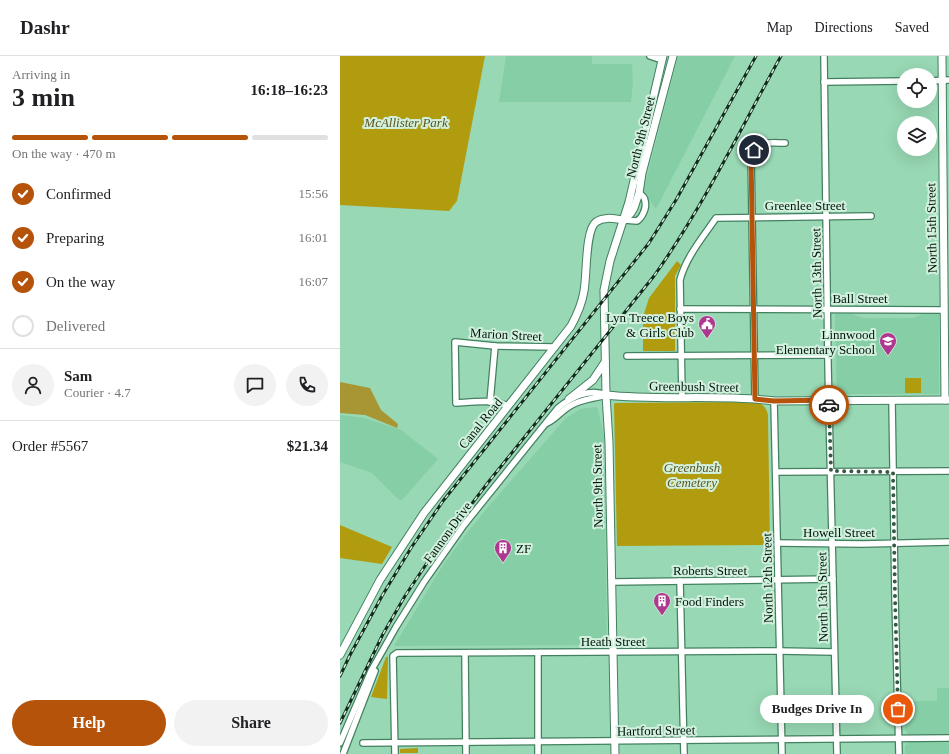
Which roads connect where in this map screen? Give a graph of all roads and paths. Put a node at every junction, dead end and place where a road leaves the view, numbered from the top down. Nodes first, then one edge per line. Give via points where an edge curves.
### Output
1 (650, 56) edge
2 (673, 56) edge
3 (824, 56) edge
4 (942, 56) edge
5 (663, 58) edge
6 (946, 80) edge
7 (897, 81) edge
8 (824, 82) junction
9 (785, 143) dead end
10 (639, 193) junction
11 (946, 195) edge
12 (752, 216) junction
13 (826, 216) junction
14 (871, 216) dead end
15 (624, 220) junction
16 (680, 309) junction
17 (754, 309) junction
18 (828, 309) junction
19 (944, 310) junction
20 (495, 346) junction
21 (555, 347) junction
22 (681, 355) junction
23 (828, 355) junction
24 (626, 356) dead end
25 (754, 356) junction
26 (606, 362) junction
27 (606, 395) junction
28 (682, 398) junction
29 (569, 399) junction
30 (755, 399) junction
31 (829, 400) junction
32 (892, 400) junction
33 (947, 400) edge
34 (774, 401) junction
35 (490, 402) junction
36 (508, 406) junction
37 (547, 423) junction
38 (831, 471) junction
39 (949, 471) edge
40 (776, 472) junction
41 (893, 472) junction
42 (949, 542) edge
43 (778, 543) junction
44 (894, 543) junction
45 (832, 544) junction
46 (833, 579) junction
47 (778, 580) junction
48 (680, 581) junction
49 (612, 582) junction
50 (780, 651) junction
51 (613, 652) junction
52 (681, 652) junction
53 (834, 652) junction
54 (465, 653) junction
55 (538, 653) junction
56 (340, 655) edge
57 (377, 663) junction
58 (836, 738) junction
59 (899, 738) junction
60 (949, 738) edge
61 (684, 740) junction
62 (782, 740) junction
63 (615, 741) junction
64 (538, 742) junction
65 (340, 743) edge
66 (394, 743) junction
67 (466, 743) junction
68 (363, 744) dead end
69 (343, 754) edge
70 (395, 754) edge
71 (466, 754) edge
72 (538, 754) edge
73 (615, 754) edge
74 (684, 754) edge
75 (782, 754) edge
76 (837, 754) edge
77 (899, 754) edge

1 - 5 street
2 - 10 main road, North 9th Street
3 - 8 street, North 13th Street
4 - 6 main road, North 15th Street
5 - 15 main road, North 9th Street
6 - 11 main road, North 15th Street
7 - 8 street
8 - 13 street, North 13th Street
9 - 12 street via 765,143 754,150 751,156
10 - 15 main road, North 9th Street via 631,213
10 - 15 street via 646,203 641,217 637,221
11 - 19 main road, North 15th Street
12 - 13 street, Greenlee Street
12 - 16 street, Greenlee Street via 716,218 682,271
12 - 17 street
13 - 14 street, Greenlee Street
13 - 18 street, North 13th Street
15 - 21 main road, Canal Road via 606,218 595,222 591,228 586,282 580,305 571,326
15 - 26 main road, North 9th Street via 604,290
16 - 17 street, Ball Street
16 - 22 street
17 - 18 street, Ball Street
17 - 25 street
18 - 19 street, Ball Street
18 - 23 street, North 13th Street
19 - 33 main road, North 15th Street
20 - 21 street, Marion Street
20 - 35 street
20 - 35 street, Marion Street via 455,342 456,403
21 - 36 main road, Canal Road
22 - 24 street
22 - 25 street
22 - 28 street
23 - 25 street
23 - 31 street, North 13th Street
25 - 30 street
26 - 27 main road, North 9th Street
26 - 29 main road via 593,380
27 - 28 main road, Greenbush Street
27 - 29 street, Fannon Drive via 599,392
27 - 37 street, Fannon Drive via 578,401
27 - 49 main road, North 9th Street
28 - 30 main road, Greenbush Street
29 - 37 street, Fannon Drive via 558,408
30 - 34 main road, Greenbush Street
31 - 32 main road, Greenbush Street
31 - 34 main road, Greenbush Street
31 - 38 street, North 13th Street
32 - 33 main road, Greenbush Street
32 - 41 street
34 - 40 street, North 12th Street
35 - 36 street
36 - 56 main road, Canal Road via 429,507 398,552
37 - 57 street, Fannon Drive via 460,532 424,582
38 - 40 street
38 - 41 street
38 - 45 street, North 13th Street
39 - 41 street
40 - 43 street, North 12th Street
41 - 44 street
42 - 44 street, Howell Street
43 - 45 street, Howell Street
43 - 47 street, North 12th Street
44 - 45 street, Howell Street
44 - 59 street
45 - 46 street, North 13th Street
46 - 47 street, Roberts Street
46 - 53 street, North 13th Street
47 - 48 street, Roberts Street
47 - 50 street, North 12th Street
48 - 49 street, Roberts Street
48 - 52 street
49 - 51 main road, North 9th Street
50 - 52 street, Heath Street
50 - 53 street, Heath Street
50 - 62 street, North 12th Street
51 - 52 street, Heath Street
51 - 55 street, Heath Street
51 - 63 main road, North 9th Street
52 - 61 street
53 - 58 street, North 13th Street
54 - 55 street, Heath Street
54 - 66 street, Heath Street via 397,653 393,656
54 - 67 street
55 - 64 street
57 - 65 street, Fannon Drive
57 - 69 street, Fannon Drive
58 - 59 street, Hartford Street
58 - 62 street, Hartford Street
58 - 76 street, North 13th Street
59 - 60 street, Hartford Street
59 - 77 street
61 - 62 street, Hartford Street
61 - 63 street, Hartford Street
61 - 74 street
62 - 75 street, North 12th Street
63 - 64 street, Hartford Street
63 - 73 main road, North 9th Street
64 - 67 street, Hartford Street
64 - 72 street
66 - 67 street, Hartford Street
66 - 68 street, Hartford Street
66 - 70 street
67 - 71 street

